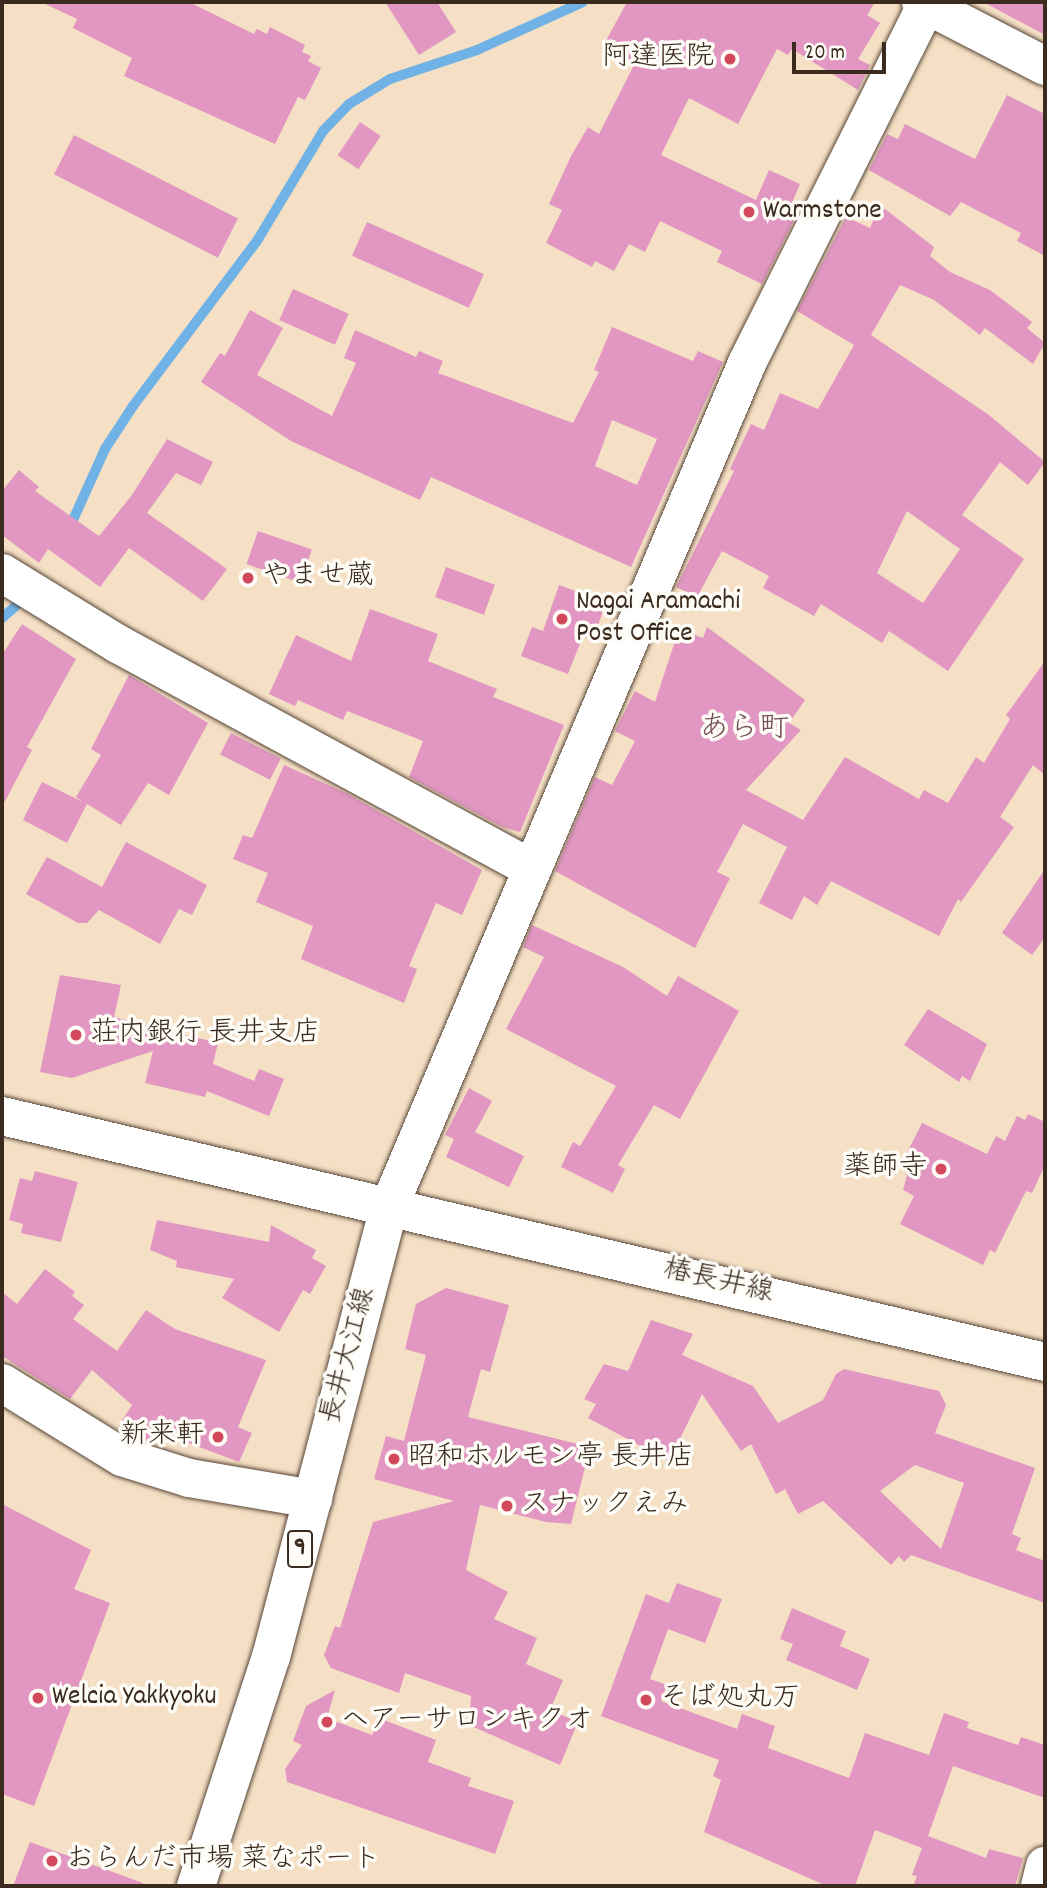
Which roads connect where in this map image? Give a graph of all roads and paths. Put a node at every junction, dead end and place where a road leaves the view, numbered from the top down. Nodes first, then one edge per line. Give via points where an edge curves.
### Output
1 (925, 3) edge
2 (1045, 66) edge
3 (2, 573) edge
4 (531, 868) junction
5 (2, 1116) edge
6 (390, 1207) junction
7 (1045, 1362) edge
8 (2, 1383) edge
9 (313, 1499) junction
10 (1045, 1866) edge
11 (196, 1886) edge
12 (1040, 1886) edge

1 - 2 street
1 - 4 street, 長井大江線 via 747,363
3 - 4 street via 118,644
4 - 6 street, 長井大江線
5 - 6 street
6 - 7 street, 椿長井線
6 - 9 street, 長井大江線 / 9
8 - 9 street via 122,1457 189,1478
9 - 11 street, 長井大江線 / 9 via 271,1657
10 - 12 street

